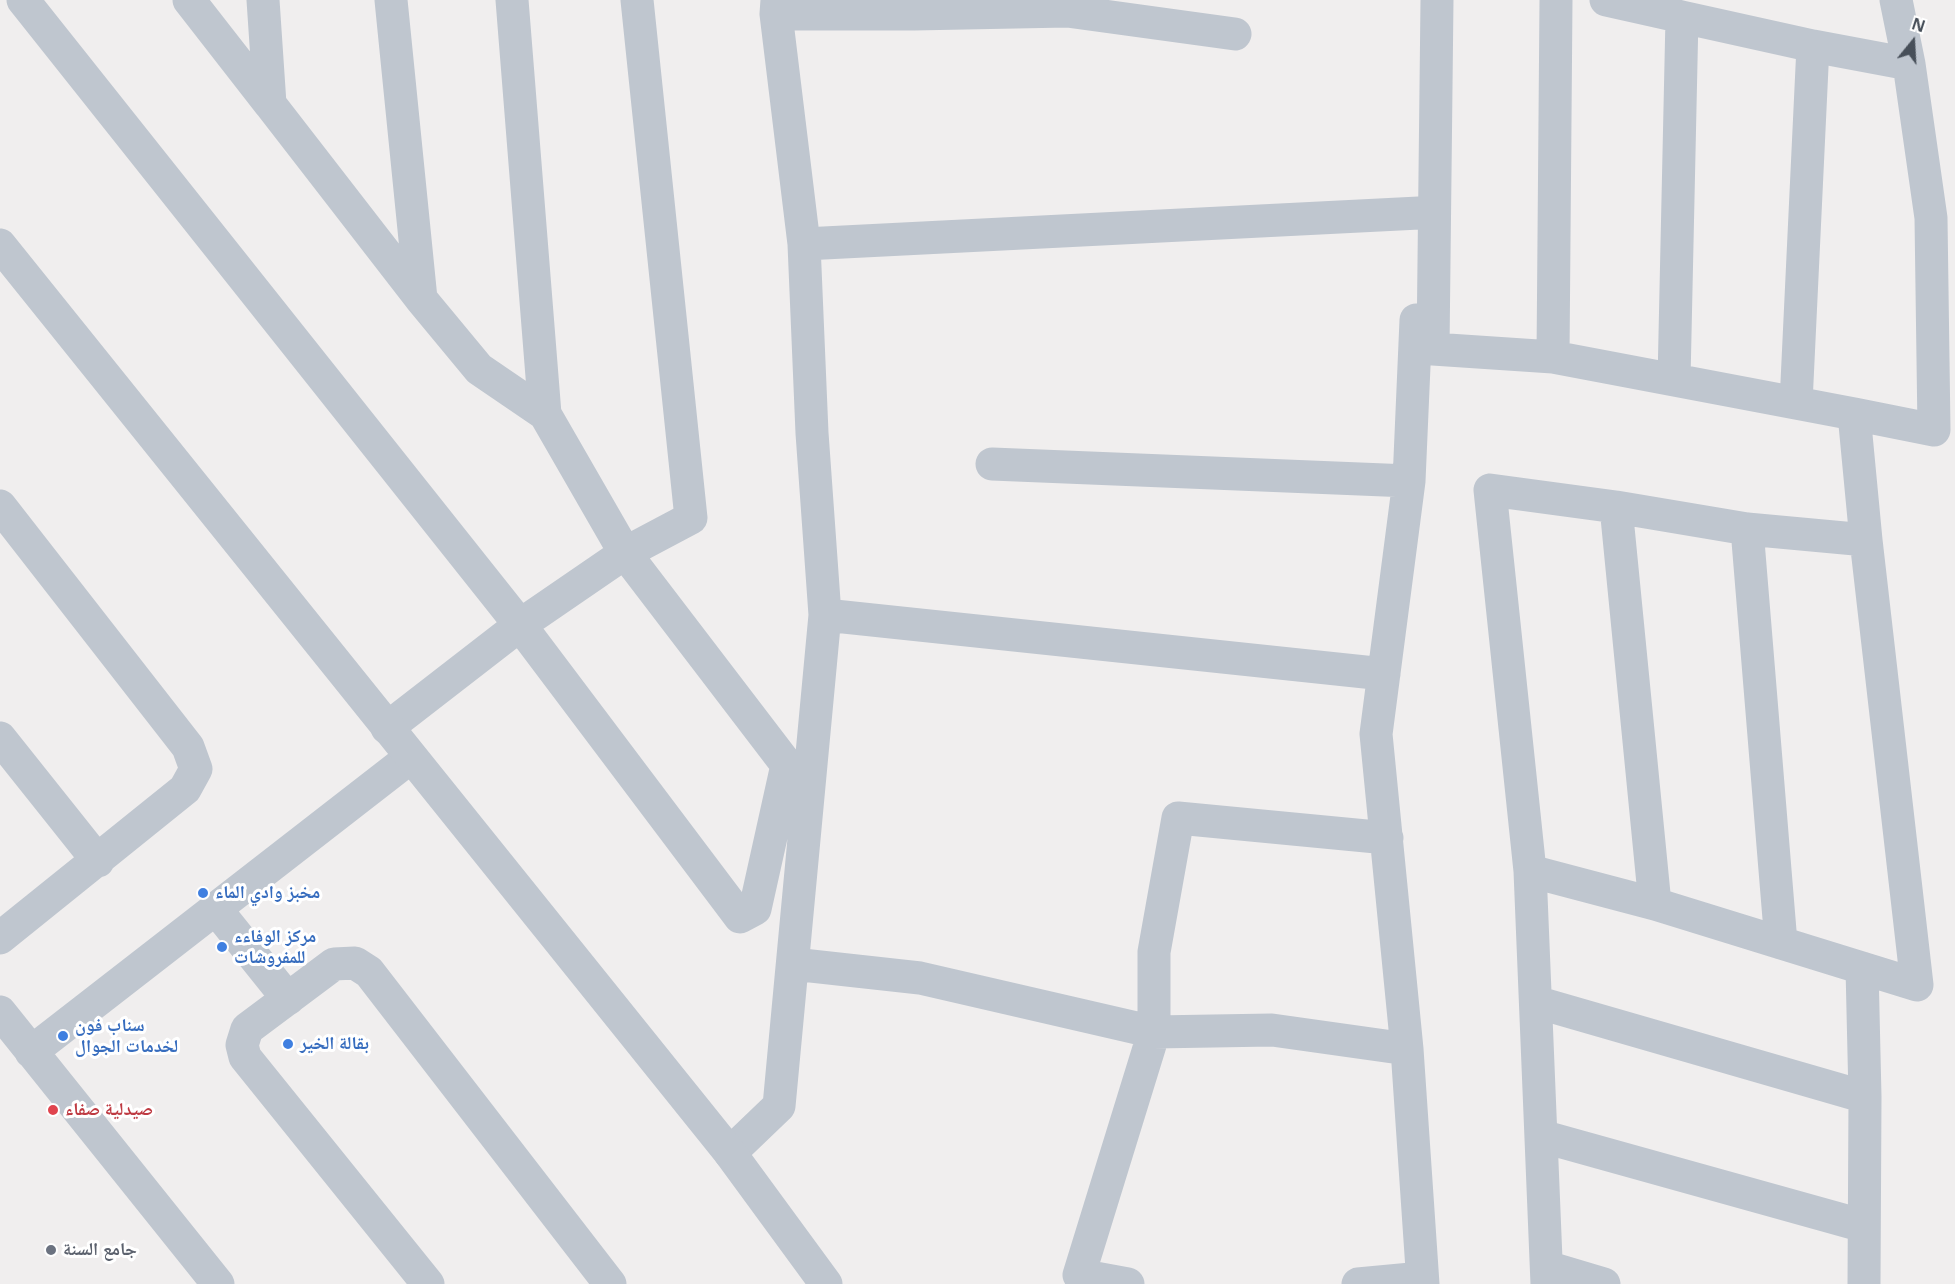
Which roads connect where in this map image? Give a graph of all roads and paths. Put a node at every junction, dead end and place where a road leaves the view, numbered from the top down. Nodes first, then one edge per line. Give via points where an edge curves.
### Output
1 (23, 0) edge
2 (189, 0) edge
3 (263, 0) edge
4 (391, 0) edge
5 (512, 0) edge
6 (637, 0) edge
7 (1421, 0) edge
8 (1437, 0) edge
9 (1556, 0) edge
10 (1606, 0) edge
11 (1896, 0) edge
12 (777, 7) edge
13 (1682, 16) junction
14 (1235, 34) dead end
15 (1813, 46) junction
16 (1909, 64) junction
17 (270, 104) junction
18 (1419, 213) junction
19 (804, 244) junction
20 (0, 245) edge
21 (421, 299) junction
22 (1553, 357) junction
23 (1674, 380) junction
24 (1796, 403) junction
25 (545, 414) junction
26 (1854, 414) junction
27 (992, 464) dead end
28 (1409, 481) junction
29 (0, 506) edge
30 (1616, 507) junction
31 (1747, 529) junction
32 (1866, 540) junction
33 (626, 553) junction
34 (825, 615) junction
35 (520, 625) junction
36 (1384, 674) junction
37 (387, 728) junction
38 (0, 738) edge
39 (411, 757) junction
40 (1387, 838) junction
41 (98, 861) junction
42 (1530, 871) junction
43 (1655, 904) junction
44 (215, 908) junction
45 (0, 938) edge
46 (1781, 943) junction
47 (794, 964) junction
48 (1862, 968) junction
49 (288, 999) junction
50 (1536, 1002) junction
51 (0, 1012) edge
52 (1154, 1032) junction
53 (1407, 1049) junction
54 (31, 1052) junction
55 (1865, 1097) junction
56 (1541, 1136) junction
57 (730, 1153) junction
58 (1864, 1226) junction
59 (1547, 1276) edge
60 (1422, 1281) edge
61 (214, 1283) edge
62 (428, 1284) edge
63 (610, 1284) edge
64 (826, 1284) edge
65 (1128, 1284) edge
66 (1358, 1284) edge
67 (1604, 1284) edge
68 (1863, 1284) edge

1 - 35 street
2 - 17 street
3 - 17 street
4 - 21 street
5 - 25 street
6 - 33 street via 691,518
7 - 18 street
8 - 22 street via 1433,349
9 - 22 street
10 - 13 street
11 - 16 street
12 - 14 street via 914,14 1067,11
12 - 19 street
13 - 15 street
13 - 23 street
15 - 16 street
15 - 24 street
16 - 26 street via 1932,218 1934,430
17 - 21 street
18 - 19 street
18 - 28 street
19 - 34 street
20 - 37 street
21 - 25 street via 478,369
22 - 23 street
23 - 24 street
24 - 26 street
25 - 33 street
26 - 32 street
27 - 28 street
28 - 36 street
29 - 41 street via 188,747 196,769 185,789
30 - 31 street
30 - 42 street via 1490,490
30 - 43 street
31 - 32 street
31 - 46 street
32 - 48 street via 1917,985
33 - 35 street
33 - 35 street via 787,765 755,909 740,917
34 - 36 street
34 - 47 street
35 - 37 street
36 - 40 street via 1376,734
37 - 39 street
38 - 41 street
39 - 44 street
39 - 57 street
40 - 52 street via 1178,818 1154,952
40 - 53 street
41 - 45 street
42 - 43 street
42 - 50 street
43 - 46 street
44 - 49 street
44 - 54 street
46 - 48 street
47 - 52 street via 920,978
47 - 57 street via 779,1106
48 - 55 street
49 - 62 street via 247,1029 242,1046 245,1057
49 - 63 street via 334,964 355,963 369,972
50 - 55 street
50 - 56 street
51 - 54 street
52 - 53 street via 1272,1030
52 - 65 street via 1079,1275
53 - 60 street
54 - 61 street
55 - 58 street
56 - 58 street
56 - 59 street
57 - 64 street
58 - 68 street
59 - 67 street
60 - 66 street

